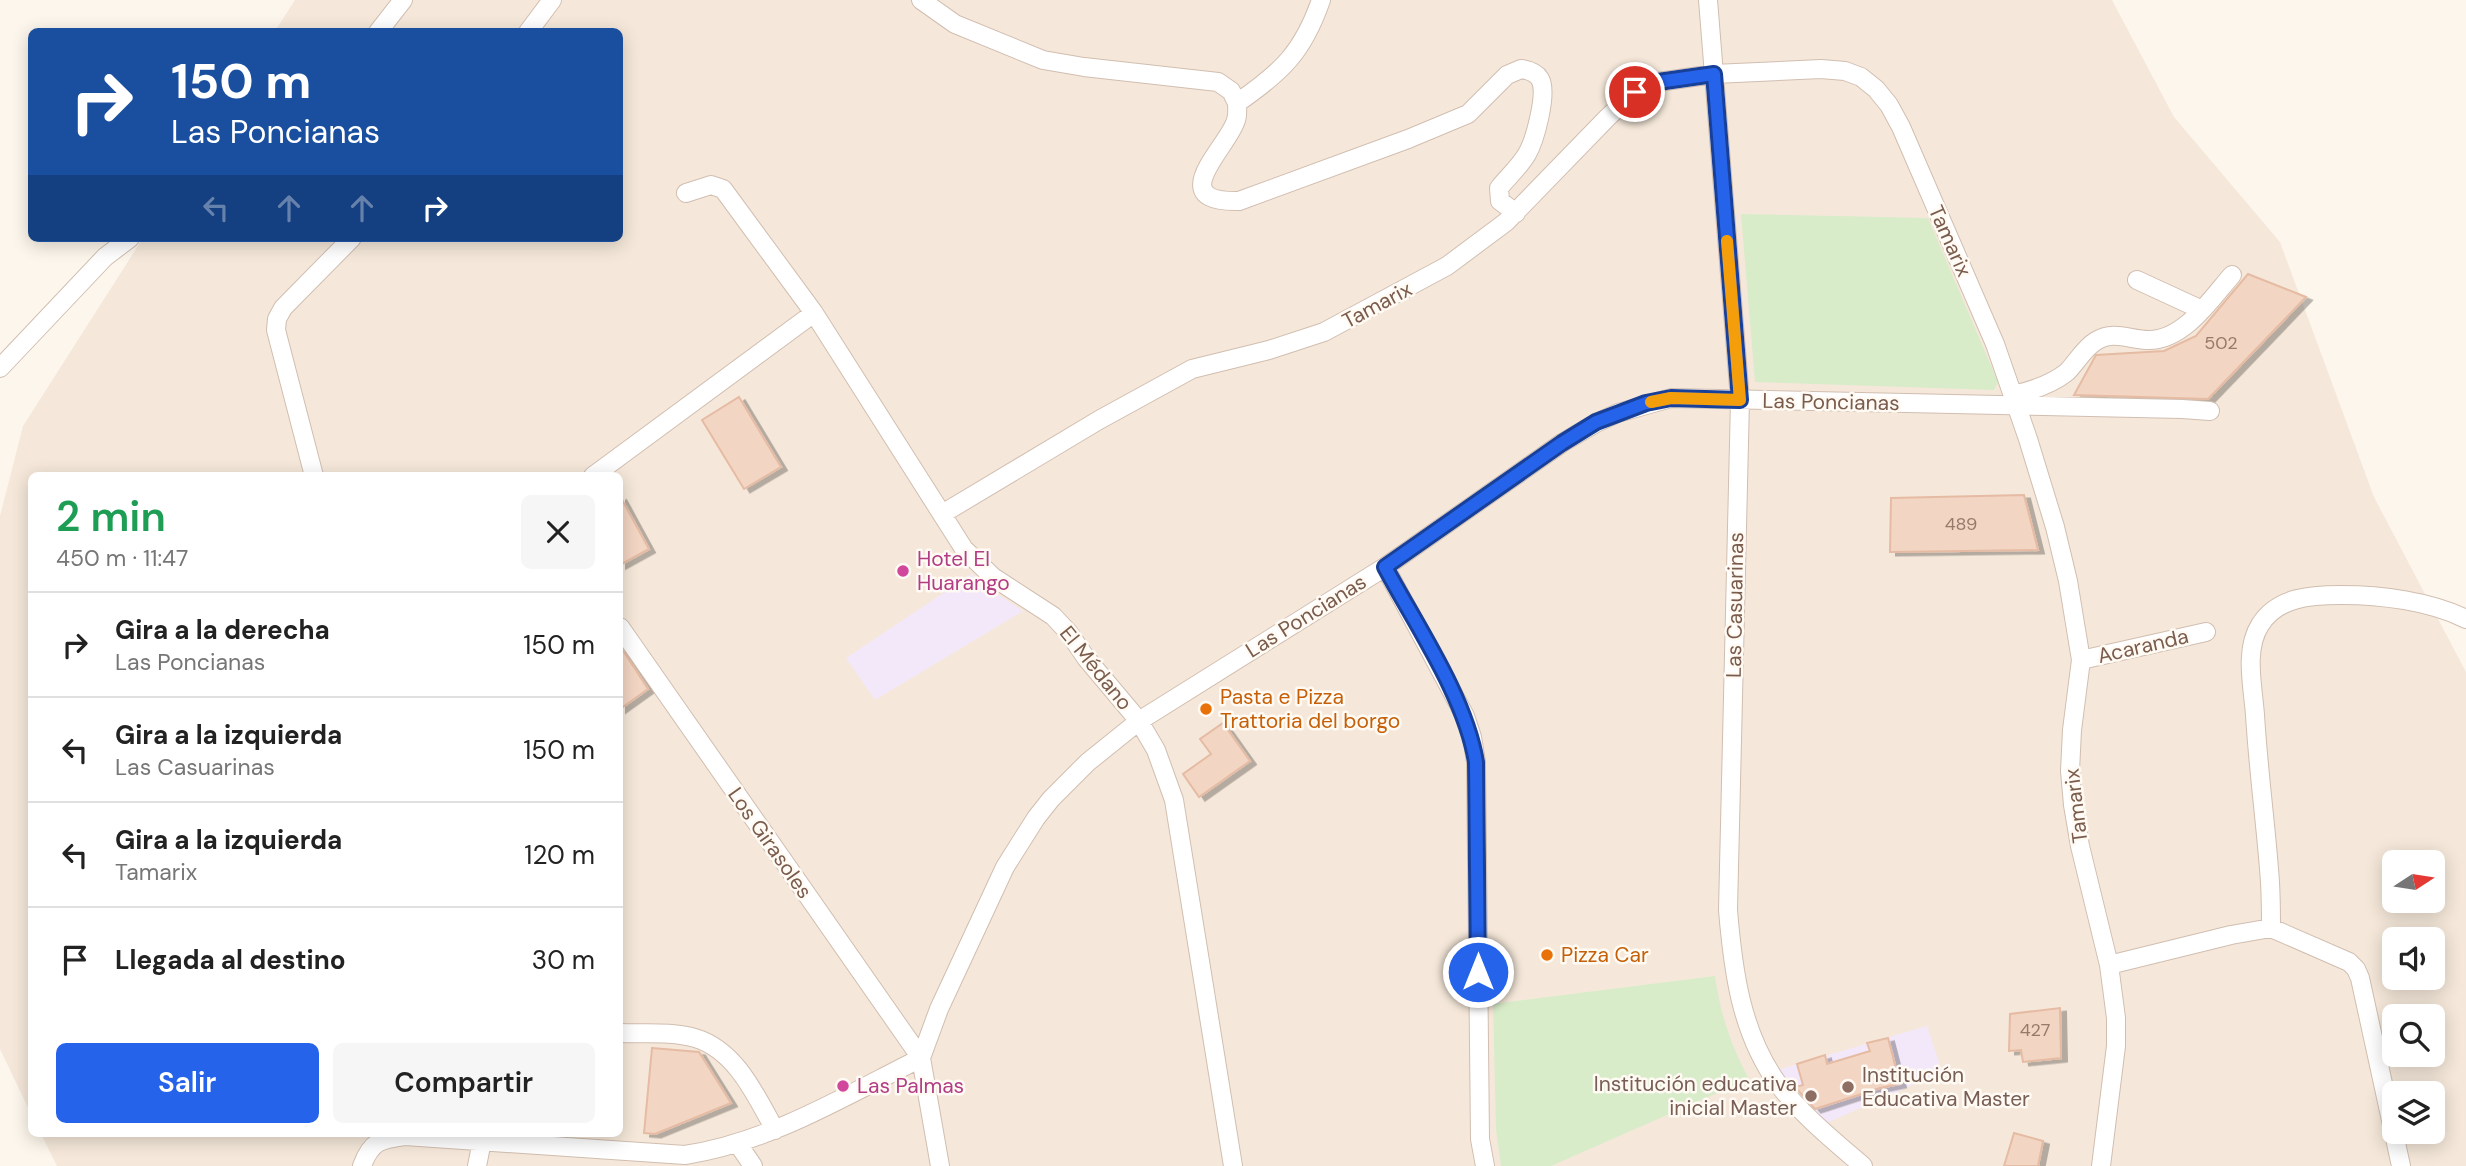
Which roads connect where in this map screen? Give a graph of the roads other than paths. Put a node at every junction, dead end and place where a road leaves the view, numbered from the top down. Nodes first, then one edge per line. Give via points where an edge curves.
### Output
1 (403, 0) edge
2 (552, 0) edge
3 (921, 0) edge
4 (1321, 0) edge
5 (1708, 0) edge
6 (381, 28) edge
7 (531, 28) edge
8 (1714, 74) junction
9 (1237, 103) junction
10 (686, 193) dead end
11 (1516, 213) junction
12 (125, 242) edge
13 (348, 242) edge
14 (2231, 275) dead end
15 (2137, 280) dead end
16 (2202, 310) junction
17 (814, 313) junction
18 (0, 368) edge
19 (1740, 400) junction
20 (2014, 400) junction
21 (2210, 411) dead end
22 (313, 472) edge
23 (597, 472) edge
24 (942, 514) junction
25 (1385, 567) junction
26 (2466, 620) edge
27 (623, 631) edge
28 (2206, 632) dead end
29 (2081, 660) junction
30 (1139, 721) junction
31 (2272, 928) junction
32 (2109, 965) junction
33 (623, 1033) edge
34 (921, 1058) junction
35 (775, 1130) junction
36 (397, 1137) edge
37 (420, 1137) edge
38 (481, 1141) junction
39 (738, 1144) junction
40 (362, 1166) edge
41 (477, 1166) edge
42 (753, 1166) edge
43 (940, 1166) edge
44 (1233, 1166) edge
45 (1485, 1166) edge
46 (1863, 1166) edge
47 (2101, 1166) edge
48 (2401, 1166) edge

1 - 6 street
2 - 7 street
3 - 9 street via 955,24 1043,60 1218,82 1231,91
4 - 9 street via 1297,52
5 - 8 street, Las Casuarinas
8 - 11 street, Tamarix via 1651,83 1635,92
8 - 19 street, Las Casuarinas
8 - 20 street, Tamarix via 1845,71 1876,89 1901,127 1996,344
9 - 11 street via 1236,121 1202,180 1205,191 1218,201 1239,201 1408,139 1468,114 1507,75 1521,69 1533,72 1541,79 1542,94 1536,137 1498,195
10 - 17 street, El Médano via 710,185 723,189
11 - 24 street, Tamarix via 1447,266 1324,332 1192,369
12 - 18 street
13 - 22 street via 277,319
14 - 16 street
15 - 16 street
16 - 20 street via 2162,338 2103,338 2089,346 2066,372
17 - 23 street
17 - 24 street, El Médano
19 - 20 street, Las Poncianas
19 - 25 street, Las Poncianas via 1671,398 1596,422
19 - 46 street, Las Casuarinas via 1728,897 1732,960 1740,999 1762,1059 1800,1109
20 - 21 street, Las Poncianas
20 - 29 street, Tamarix via 2055,527
24 - 30 street, El Médano via 978,564 1053,616
25 - 30 street, Las Poncianas
25 - 45 street via 1472,737 1476,762 1480,1139
26 - 31 street via 2400,601 2319,595 2274,609 2259,626 2251,665
27 - 34 street, Los Girasoles
28 - 29 street, Acaranda
29 - 32 street, Tamarix via 2071,744 2073,806
30 - 34 street, Las Poncianas via 1088,762 1019,843 939,1009
30 - 44 street, El Médano via 1156,750 1174,800
31 - 32 street
31 - 48 street via 2356,969
32 - 47 street, Tamarix via 2116,1046
33 - 35 street via 669,1034 708,1042 733,1063
34 - 35 street
34 - 43 street
35 - 39 street
36 - 40 street via 382,1139 366,1154
37 - 38 street
38 - 39 street via 685,1155
38 - 41 street
39 - 42 street

